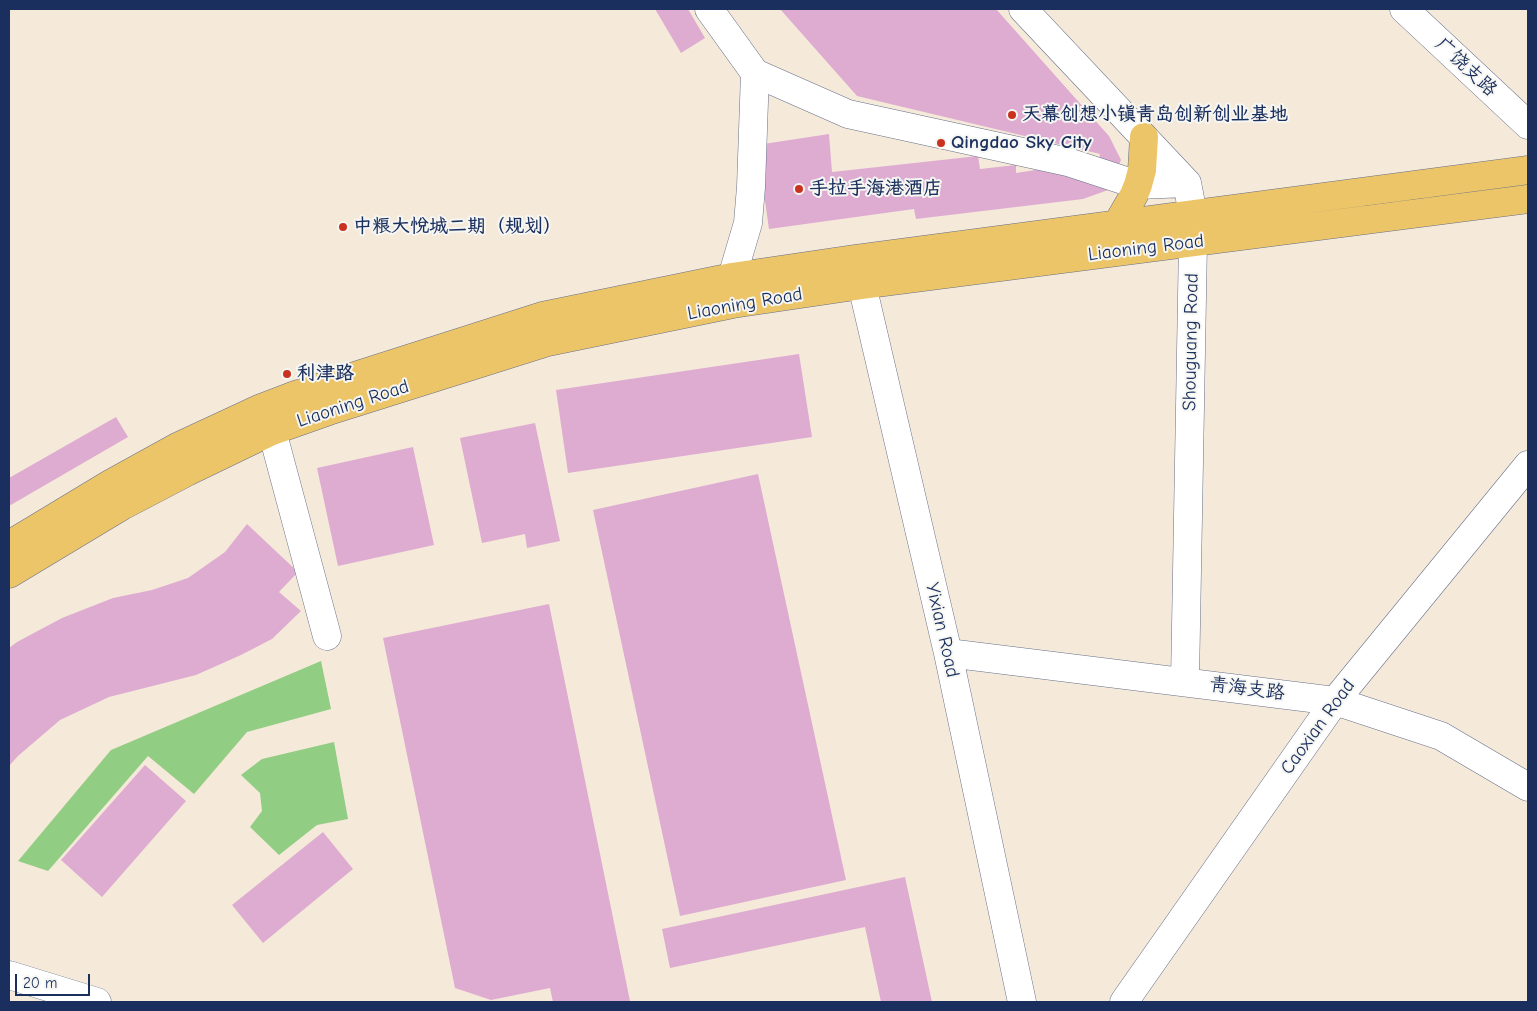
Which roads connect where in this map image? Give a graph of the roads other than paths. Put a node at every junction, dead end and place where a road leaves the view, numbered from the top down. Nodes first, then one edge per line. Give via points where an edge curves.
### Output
1 (710, 9) edge
2 (1023, 9) edge
3 (1404, 9) edge
4 (755, 73) junction
5 (1528, 125) edge
6 (1144, 137) junction
7 (1528, 170) edge
8 (1187, 183) junction
9 (1138, 185) junction
10 (1528, 199) edge
11 (1193, 214) junction
12 (1117, 224) junction
13 (1194, 242) junction
14 (854, 259) junction
15 (732, 277) junction
16 (862, 285) junction
17 (733, 304) junction
18 (272, 431) junction
19 (1528, 464) edge
20 (9, 545) edge
21 (9, 574) edge
22 (327, 636) dead end
23 (948, 653) junction
24 (1185, 682) junction
25 (1335, 701) junction
26 (1528, 787) edge
27 (9, 975) edge
28 (97, 1002) edge
29 (1022, 1002) edge
30 (1124, 1002) edge

1 - 4 street
2 - 6 street
3 - 5 street, 广饶支路
4 - 9 street via 848,114 1068,162
4 - 15 street via 748,223
6 - 8 street
6 - 9 main road
7 - 11 main road, Liaoning Road
8 - 9 street
8 - 11 street, Shouguang Road
9 - 12 main road
10 - 13 main road, Liaoning Road
11 - 12 main road, Liaoning Road
11 - 13 street, Shouguang Road
12 - 14 main road, Liaoning Road
13 - 16 main road, Liaoning Road
13 - 24 street, Shouguang Road
14 - 15 main road, Liaoning Road
14 - 16 street, Yixian Road
15 - 17 street
15 - 20 main road, Liaoning Road via 542,316 295,395 177,447
16 - 17 main road, Liaoning Road
16 - 23 street, Yixian Road
17 - 18 main road, Liaoning Road via 548,342
18 - 21 main road, Liaoning Road via 122,506
18 - 22 street
19 - 25 street, Caoxian Road
23 - 24 street, 青海支路
23 - 29 street, Yixian Road
24 - 25 street, 青海支路
25 - 26 street, 青海支路 via 1442,736
25 - 30 street, Caoxian Road
27 - 28 street

